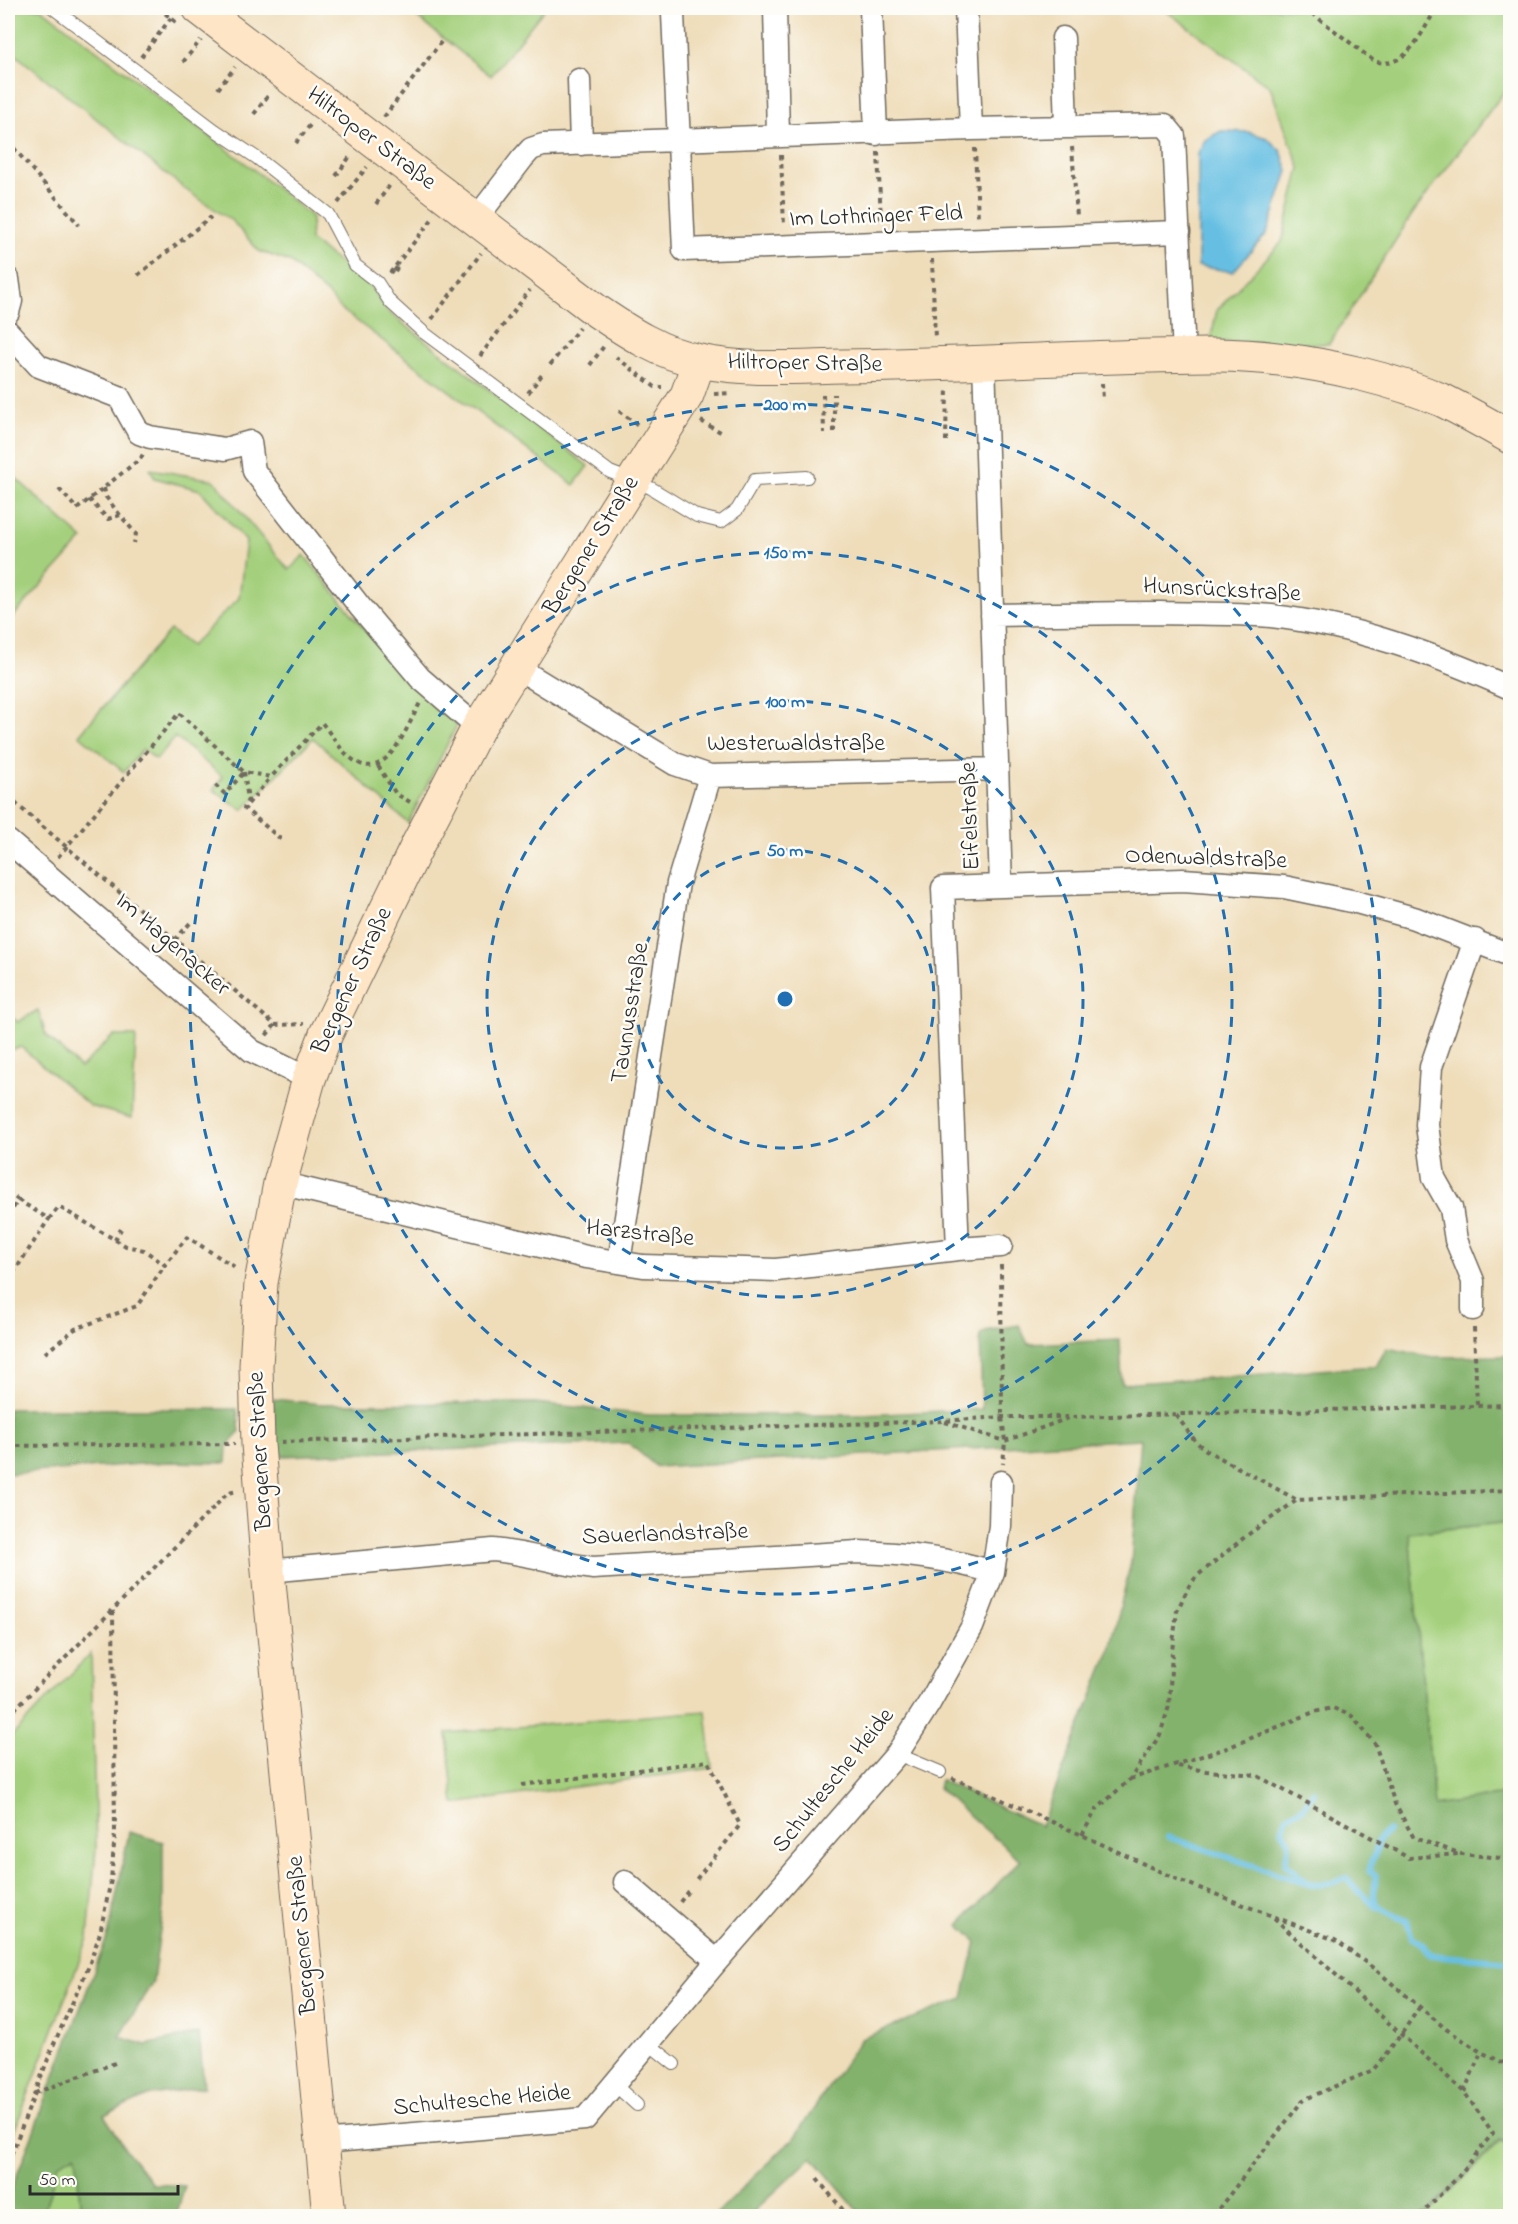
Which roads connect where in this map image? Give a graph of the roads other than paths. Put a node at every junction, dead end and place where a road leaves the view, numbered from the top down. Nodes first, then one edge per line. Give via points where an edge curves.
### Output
1 (53, 8) edge
2 (775, 8) edge
3 (871, 8) edge
4 (966, 8) edge
5 (185, 13) edge
6 (673, 14) dead end
7 (1064, 38) dead end
8 (579, 80) dead end
9 (1066, 127) junction
10 (971, 129) junction
11 (876, 134) junction
12 (778, 135) junction
13 (678, 141) junction
14 (581, 144) junction
15 (476, 219) junction
16 (1179, 232) junction
17 (8, 279) edge
18 (8, 312) edge
19 (8, 332) edge
20 (1184, 356) junction
21 (699, 361) junction
22 (984, 361) junction
23 (1510, 437) edge
24 (807, 477) dead end
25 (633, 481) junction
26 (992, 615) junction
27 (516, 667) junction
28 (1510, 688) edge
29 (478, 728) junction
30 (997, 769) junction
31 (710, 776) junction
32 (8, 841) edge
33 (1001, 886) junction
34 (1475, 940) junction
35 (1510, 955) edge
36 (309, 1079) junction
37 (280, 1183) junction
38 (1001, 1246) road end
39 (957, 1249) junction
40 (619, 1262) junction
41 (1473, 1309) road end
42 (1001, 1482) dead end
43 (268, 1571) junction
44 (993, 1572) junction
45 (897, 1754) junction
46 (940, 1773) road end
47 (625, 1882) dead end
48 (717, 1961) junction
49 (649, 2044) junction
50 (674, 2064) dead end
51 (615, 2085) junction
52 (637, 2105) dead end
53 (322, 2142) junction
54 (329, 2217) edge

1 - 25 lane via 328,214 355,265 423,332 610,472
2 - 12 street
3 - 11 street
4 - 10 street
5 - 15 street, Hiltroper Straße
6 - 13 street, Im Lothringer Feld
7 - 9 street
8 - 14 street
9 - 10 street
9 - 16 street via 1165,125 1174,136
10 - 11 street
11 - 12 street
12 - 13 street
13 - 14 street
13 - 16 street, Im Lothringer Feld via 684,250
14 - 15 street via 531,149
15 - 21 street, Hiltroper Straße via 618,326 660,349
16 - 20 street
17 - 18 street
19 - 29 street via 39,366 119,397 139,433 225,449 250,442 254,471 361,609 429,687
20 - 22 street, Hiltroper Straße
20 - 23 street, Hiltroper Straße via 1278,358 1323,365 1443,401
21 - 22 street, Hiltroper Straße via 766,367
21 - 25 street, Bergener Straße via 687,395
22 - 26 street, Eifelstraße
24 - 25 lane via 755,480 737,510 721,522 697,516
25 - 27 street, Bergener Straße
26 - 28 street, Hunsrückstraße via 1211,612 1272,617 1396,642
26 - 30 street, Eifelstraße
27 - 29 street, Bergener Straße
27 - 31 street, Westerwaldstraße via 675,764
29 - 36 street, Bergener Straße via 326,1034
30 - 31 street, Westerwaldstraße
30 - 33 street, Eifelstraße
31 - 40 street, Taunusstraße via 678,883
32 - 36 street, Im Hagenacker via 252,1051
33 - 34 street, Odenwaldstraße via 1183,880 1284,887 1414,918
33 - 39 street, Eifelstraße via 944,888
34 - 35 street, Odenwaldstraße
34 - 41 street via 1431,1067 1427,1125 1434,1178 1451,1208 1456,1240 1473,1281
36 - 37 street, Bergener Straße
37 - 40 street, Harzstraße
37 - 43 street, Bergener Straße via 261,1283 256,1366
38 - 39 street, Harzstraße
39 - 40 street, Harzstraße via 776,1270
42 - 44 street, Schultesche Heide
43 - 44 street, Sauerlandstraße via 493,1550 593,1568 888,1553
43 - 53 street, Bergener Straße
44 - 45 street, Schultesche Heide via 972,1627
45 - 46 lane
45 - 48 street, Schultesche Heide
47 - 48 street
48 - 49 street, Schultesche Heide
49 - 50 lane
49 - 51 street, Schultesche Heide
51 - 52 lane
51 - 53 street, Schultesche Heide via 585,2119
53 - 54 street, Bergener Straße

